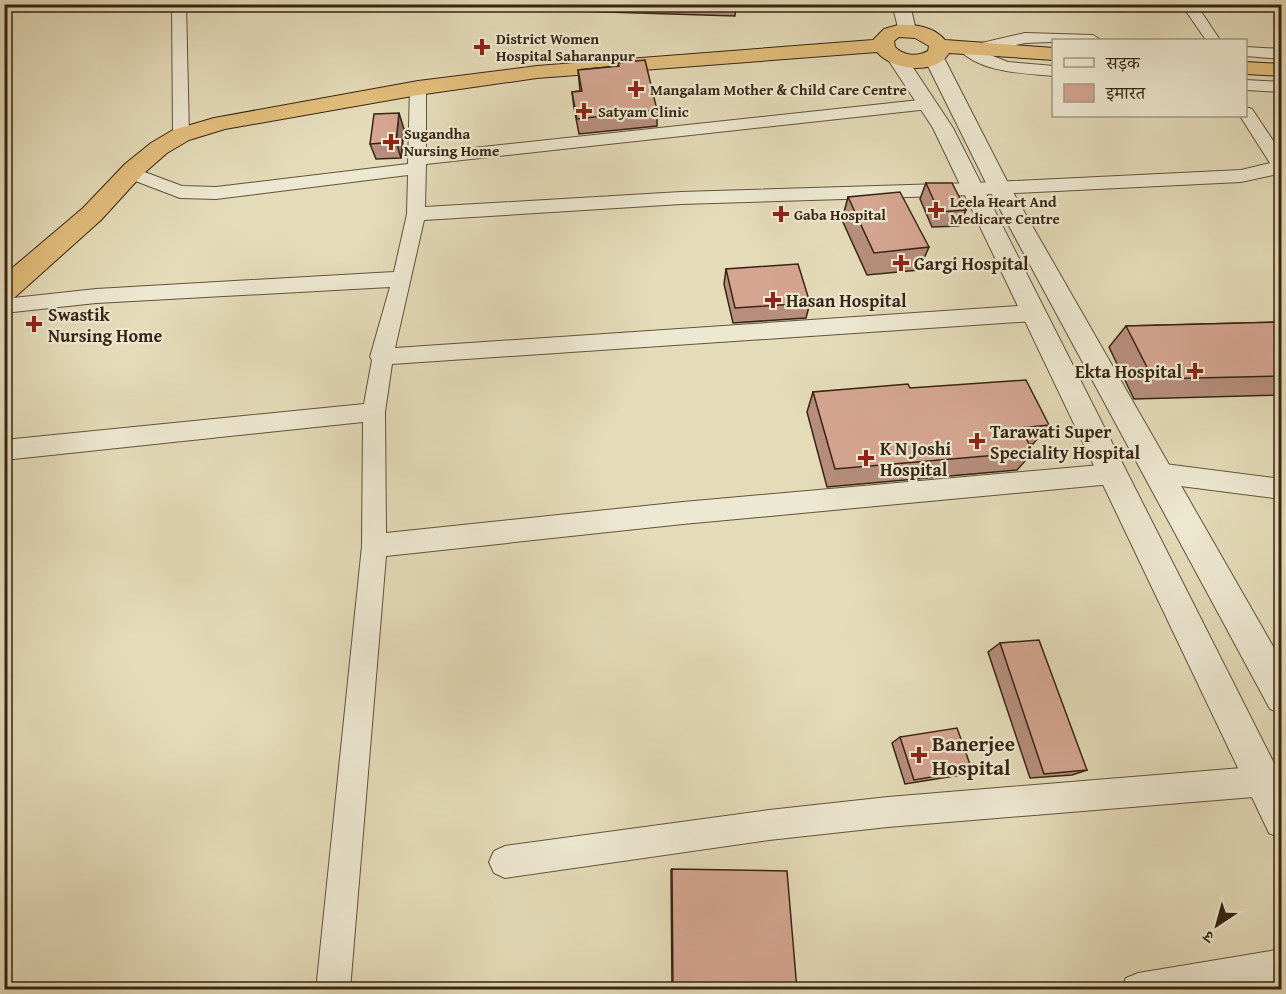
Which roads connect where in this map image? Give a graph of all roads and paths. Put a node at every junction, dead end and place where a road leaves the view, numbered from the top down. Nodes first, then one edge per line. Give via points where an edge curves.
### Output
1 (226, 4) edge
2 (901, 4) edge
3 (1171, 4) edge
4 (1188, 4) edge
5 (178, 7) edge
6 (907, 31) junction
7 (1059, 39) edge
8 (1195, 39) edge
9 (1212, 39) edge
10 (972, 48) junction
11 (1247, 51) edge
12 (890, 52) junction
13 (936, 52) junction
14 (1052, 54) edge
15 (1281, 54) edge
16 (1247, 68) edge
17 (1281, 70) edge
18 (1052, 71) edge
19 (1247, 85) edge
20 (1281, 87) edge
21 (418, 88) junction
22 (929, 104) junction
23 (1247, 115) edge
24 (181, 135) junction
25 (418, 164) junction
26 (1281, 166) edge
27 (131, 172) junction
28 (986, 188) junction
29 (416, 214) junction
30 (402, 279) junction
31 (4, 291) edge
32 (4, 306) edge
33 (1034, 312) junction
34 (381, 357) junction
35 (374, 412) junction
36 (4, 450) edge
37 (1157, 473) junction
38 (1112, 474) junction
39 (1281, 489) edge
40 (374, 546) junction
41 (1281, 697) edge
42 (1272, 780) edge
43 (1281, 820) edge
44 (505, 862) dead end
45 (1281, 966) edge
46 (333, 990) edge
47 (1138, 990) edge

1 - 5 lane
2 - 6 street
3 - 8 street
4 - 9 street
5 - 24 street
6 - 12 highway via 886,36
6 - 13 highway via 930,37
7 - 10 street via 1025,38
10 - 13 highway
10 - 14 highway
10 - 18 street via 986,61 1001,66
11 - 15 street
12 - 13 highway via 921,61
12 - 21 highway via 537,72
12 - 22 street
13 - 28 street
16 - 17 highway
19 - 20 street
21 - 24 highway via 222,123
21 - 25 street
22 - 25 street
22 - 28 street
23 - 26 street
24 - 27 highway
25 - 27 street via 216,193 180,192
25 - 29 street
26 - 28 street via 1241,176
27 - 31 highway via 92,214
28 - 29 street via 681,198
28 - 33 street
28 - 37 street
29 - 30 street
30 - 32 street via 96,296
30 - 34 street
33 - 34 street
33 - 38 street
34 - 35 street
35 - 36 street
35 - 40 street
37 - 39 street
37 - 41 street
38 - 40 street
38 - 42 street
40 - 46 street
42 - 43 street
42 - 44 street via 769,825
45 - 47 street

